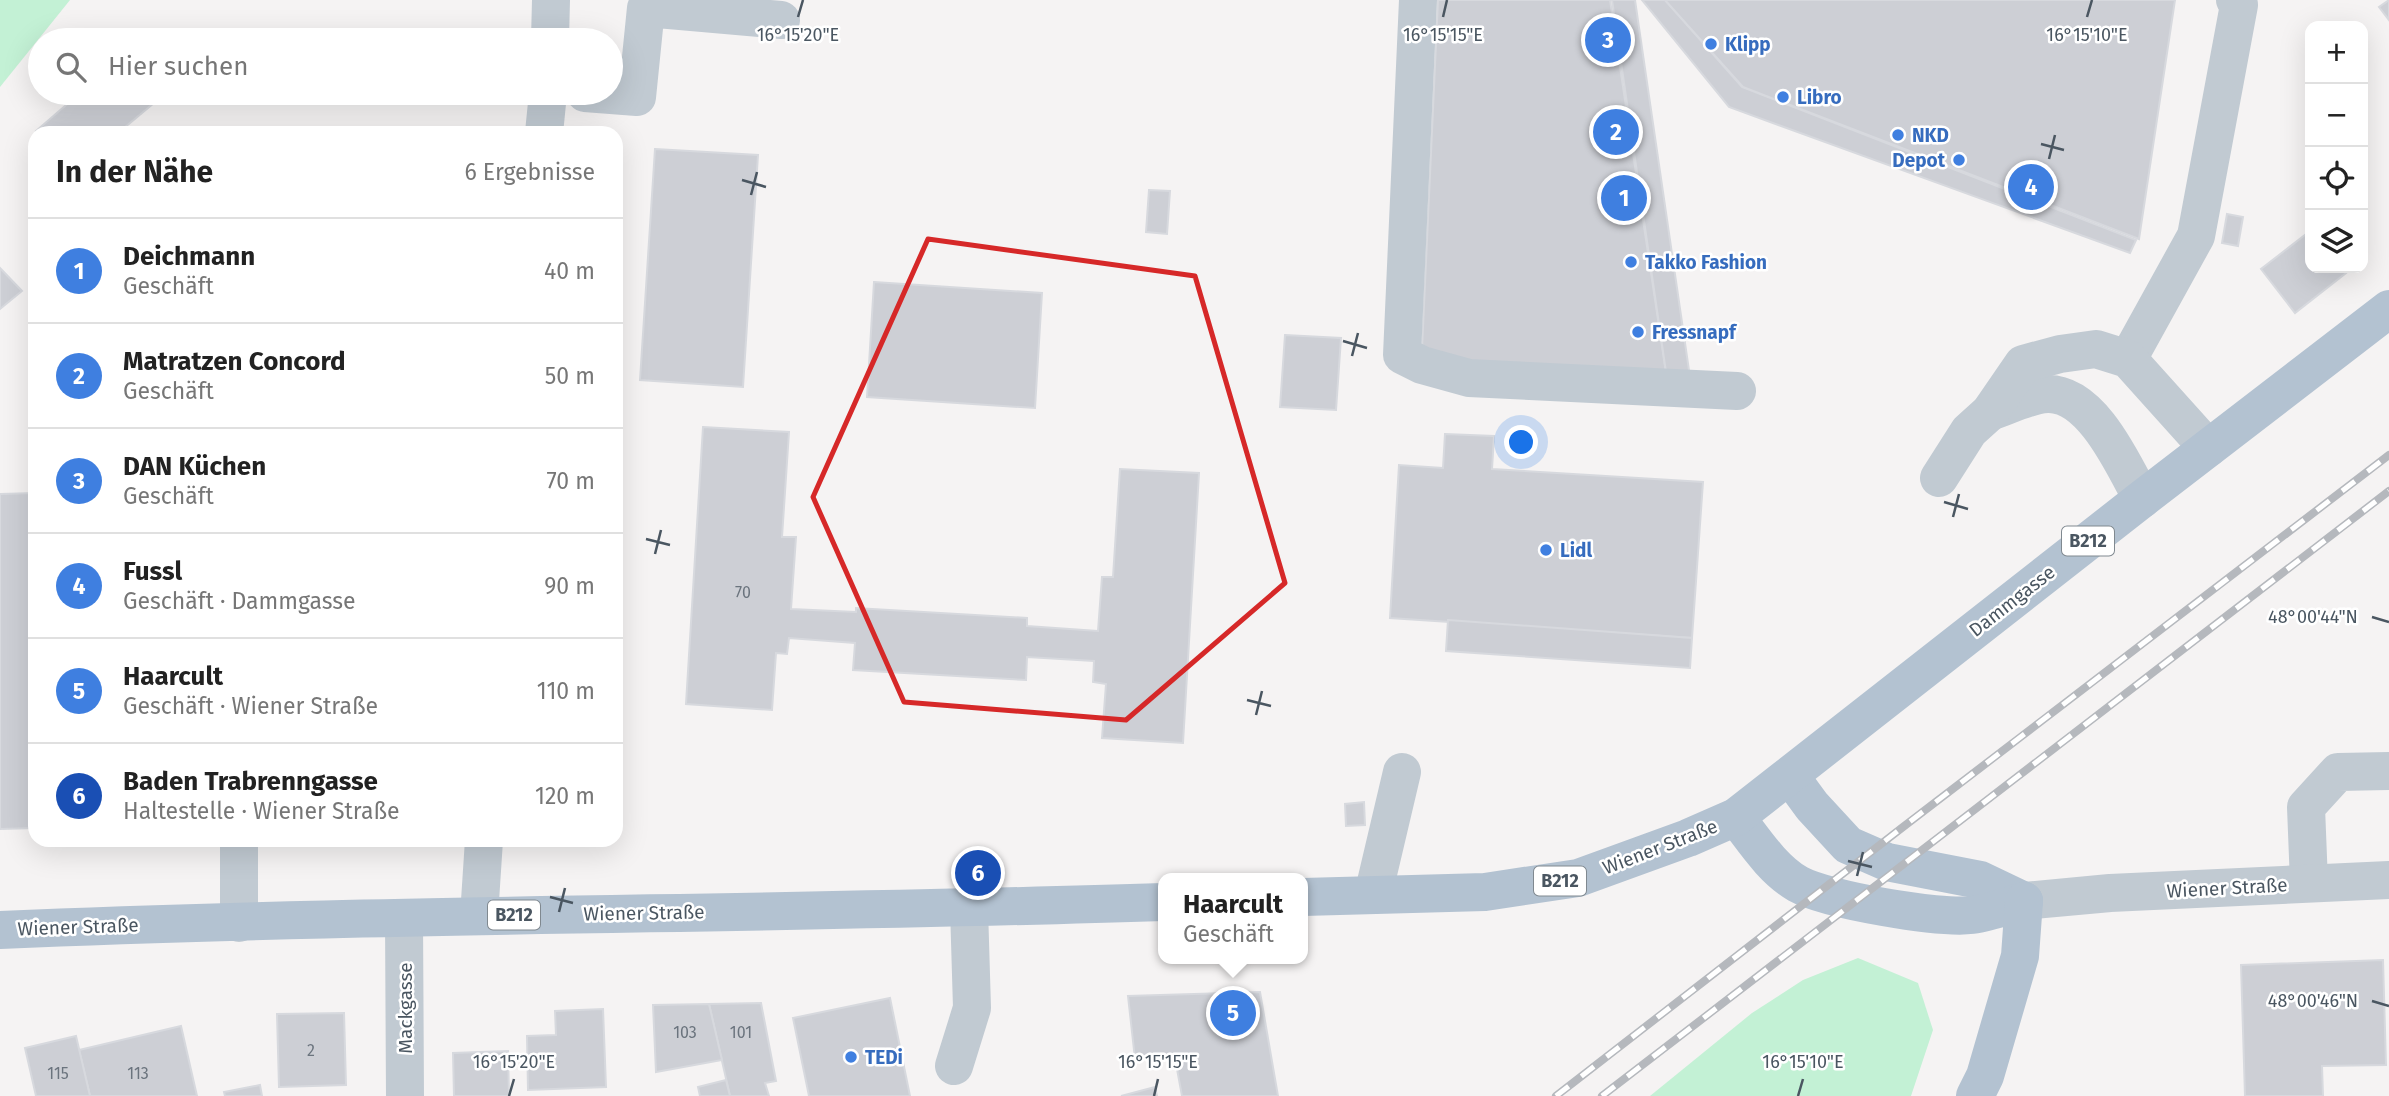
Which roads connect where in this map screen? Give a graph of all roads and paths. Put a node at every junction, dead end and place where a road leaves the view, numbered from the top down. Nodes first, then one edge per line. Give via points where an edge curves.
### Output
1 (551, 0) edge
2 (1418, 0) edge
3 (2235, 0) edge
4 (781, 20) dead end
5 (550, 28) edge
6 (623, 96) edge
7 (547, 105) edge
8 (545, 126) edge
9 (2389, 309) edge
10 (2128, 359) junction
11 (1737, 391) dead end
12 (1990, 412) junction
13 (2208, 448) junction
14 (1939, 478) dead end
15 (2142, 499) junction
16 (2389, 771) edge
17 (1402, 772) dead end
18 (1790, 776) junction
19 (1736, 817) junction
20 (239, 847) edge
21 (484, 847) edge
22 (2389, 880) edge
23 (2309, 883) junction
24 (1373, 895) junction
25 (1308, 897) edge
26 (2024, 901) junction
27 (1158, 902) edge
28 (970, 908) junction
29 (479, 916) junction
30 (404, 919) junction
31 (239, 923) junction
32 (0, 930) edge
33 (954, 1066) dead end
34 (405, 1096) edge
35 (1975, 1096) edge

1 - 5 street
2 - 11 street via 1402,355 1469,379
3 - 10 street via 2239,5 2196,236
4 - 6 street via 646,8 637,97
7 - 8 street
9 - 13 main road, Dammgasse / B212
10 - 12 street via 2096,349 2023,364
10 - 13 street
12 - 14 street via 1969,431
12 - 15 street via 2048,394 2072,400 2106,433
13 - 15 main road, Dammgasse / B212
15 - 18 main road, Dammgasse / B212
16 - 23 street via 2338,772 2305,807
17 - 24 street
18 - 19 main road, Dammgasse / B212
18 - 26 main road via 1848,845 1887,862 1980,880
19 - 24 main road, Wiener Straße / B212 via 1578,878 1485,892
19 - 26 main road, Wiener Straße via 1774,865 1798,884 1838,898 1972,916
20 - 31 street
21 - 29 street
22 - 23 street, Wiener Straße
23 - 26 street, Wiener Straße
24 - 25 main road, Wiener Straße / B212
26 - 35 main road via 2020,956
27 - 28 main road, Wiener Straße / B212
28 - 29 main road, Wiener Straße / B212
28 - 33 street via 972,1008
29 - 30 main road, Wiener Straße / B212
30 - 31 main road, Wiener Straße / B212
30 - 34 street, Mackgasse
31 - 32 main road, Wiener Straße / B212

